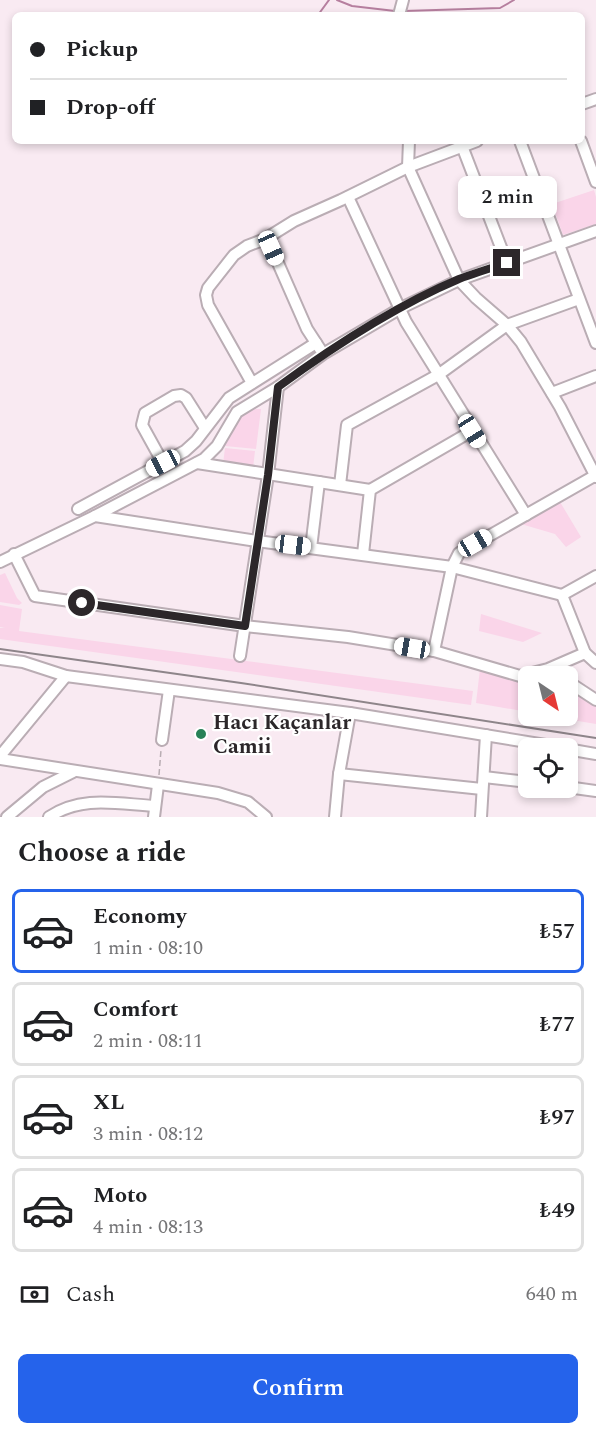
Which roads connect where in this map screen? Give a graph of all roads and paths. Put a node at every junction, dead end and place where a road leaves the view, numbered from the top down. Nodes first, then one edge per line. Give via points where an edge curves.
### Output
1 (409, 144) edge
2 (468, 144) edge
3 (521, 144) edge
4 (582, 144) edge
5 (462, 146) junction
6 (408, 167) junction
7 (596, 182) edge
8 (348, 197) junction
9 (596, 231) edge
10 (265, 239) junction
11 (558, 245) junction
12 (507, 263) junction
13 (459, 280) junction
14 (579, 299) junction
15 (401, 308) junction
16 (507, 325) junction
17 (593, 329) edge
18 (316, 343) junction
19 (596, 343) edge
20 (323, 354) junction
21 (438, 375) junction
22 (596, 376) edge
23 (252, 383) junction
24 (278, 387) junction
25 (552, 393) junction
26 (205, 428) junction
27 (472, 431) junction
28 (163, 463) junction
29 (197, 463) junction
30 (268, 475) junction
31 (596, 476) edge
32 (319, 482) junction
33 (340, 485) junction
34 (370, 490) junction
35 (78, 509) dead end
36 (526, 514) junction
37 (94, 516) junction
38 (257, 541) junction
39 (311, 548) junction
40 (14, 554) junction
41 (363, 554) junction
42 (0, 562) edge
43 (452, 567) junction
44 (596, 576) edge
45 (562, 595) junction
46 (245, 626) junction
47 (434, 651) junction
48 (585, 653) junction
49 (240, 656) dead end
50 (0, 659) edge
51 (596, 663) edge
52 (555, 666) edge
53 (518, 675) edge
54 (66, 676) junction
55 (578, 688) edge
56 (169, 690) junction
57 (596, 700) edge
58 (350, 714) junction
59 (486, 735) junction
60 (162, 740) joint
61 (518, 741) edge
62 (578, 751) edge
63 (596, 754) edge
64 (0, 758) edge
65 (74, 771) junction
66 (339, 774) junction
67 (484, 777) junction
68 (518, 781) edge
69 (158, 785) junction
70 (482, 789) junction
71 (578, 789) edge
72 (596, 791) edge
73 (154, 812) edge
74 (7, 817) edge
75 (49, 817) edge
76 (266, 817) edge
77 (335, 817) edge
78 (481, 817) edge

1 - 6 street
2 - 5 street
3 - 11 street
4 - 7 street
5 - 6 street
5 - 12 street
6 - 8 street
6 - 13 street
8 - 10 street
8 - 15 street
9 - 11 street
10 - 18 street
10 - 23 street via 234,255 207,292 208,305
11 - 12 street
11 - 14 street
12 - 13 street
13 - 15 street
13 - 16 street
14 - 16 street
14 - 17 street
15 - 20 street
15 - 21 street
16 - 21 street
16 - 25 street
17 - 19 street
18 - 20 street
18 - 23 street
20 - 24 street
21 - 27 street
21 - 33 street via 347,425
22 - 25 street
23 - 26 street via 229,398
24 - 29 street via 237,412 217,446
24 - 30 street
25 - 31 street
26 - 28 street via 186,451
26 - 28 street via 181,395 145,413 142,425
27 - 34 street
27 - 36 street
28 - 35 street
29 - 30 street
29 - 37 street
30 - 32 street
30 - 38 street
31 - 36 street
32 - 33 street
32 - 39 street
33 - 34 street
34 - 41 street
36 - 43 street via 459,553
37 - 38 street
37 - 40 street
38 - 39 street
38 - 46 street
39 - 41 street
40 - 42 street
40 - 46 street via 35,596
41 - 43 street
43 - 45 street
43 - 47 street
44 - 45 street
45 - 48 street
46 - 47 street
46 - 49 street
47 - 53 street
48 - 51 street
48 - 52 street
50 - 54 street
54 - 56 street
54 - 64 street
55 - 57 street
56 - 58 street
56 - 60 street
58 - 59 street
58 - 66 street
59 - 61 street
59 - 67 street
60 - 69 path
62 - 63 street
64 - 65 street
65 - 69 street
65 - 74 street via 43,787
66 - 70 street
66 - 77 street
67 - 68 street
67 - 70 street
69 - 73 street
69 - 76 street via 218,793 248,802
70 - 78 street
71 - 72 street
73 - 75 street via 84,803

